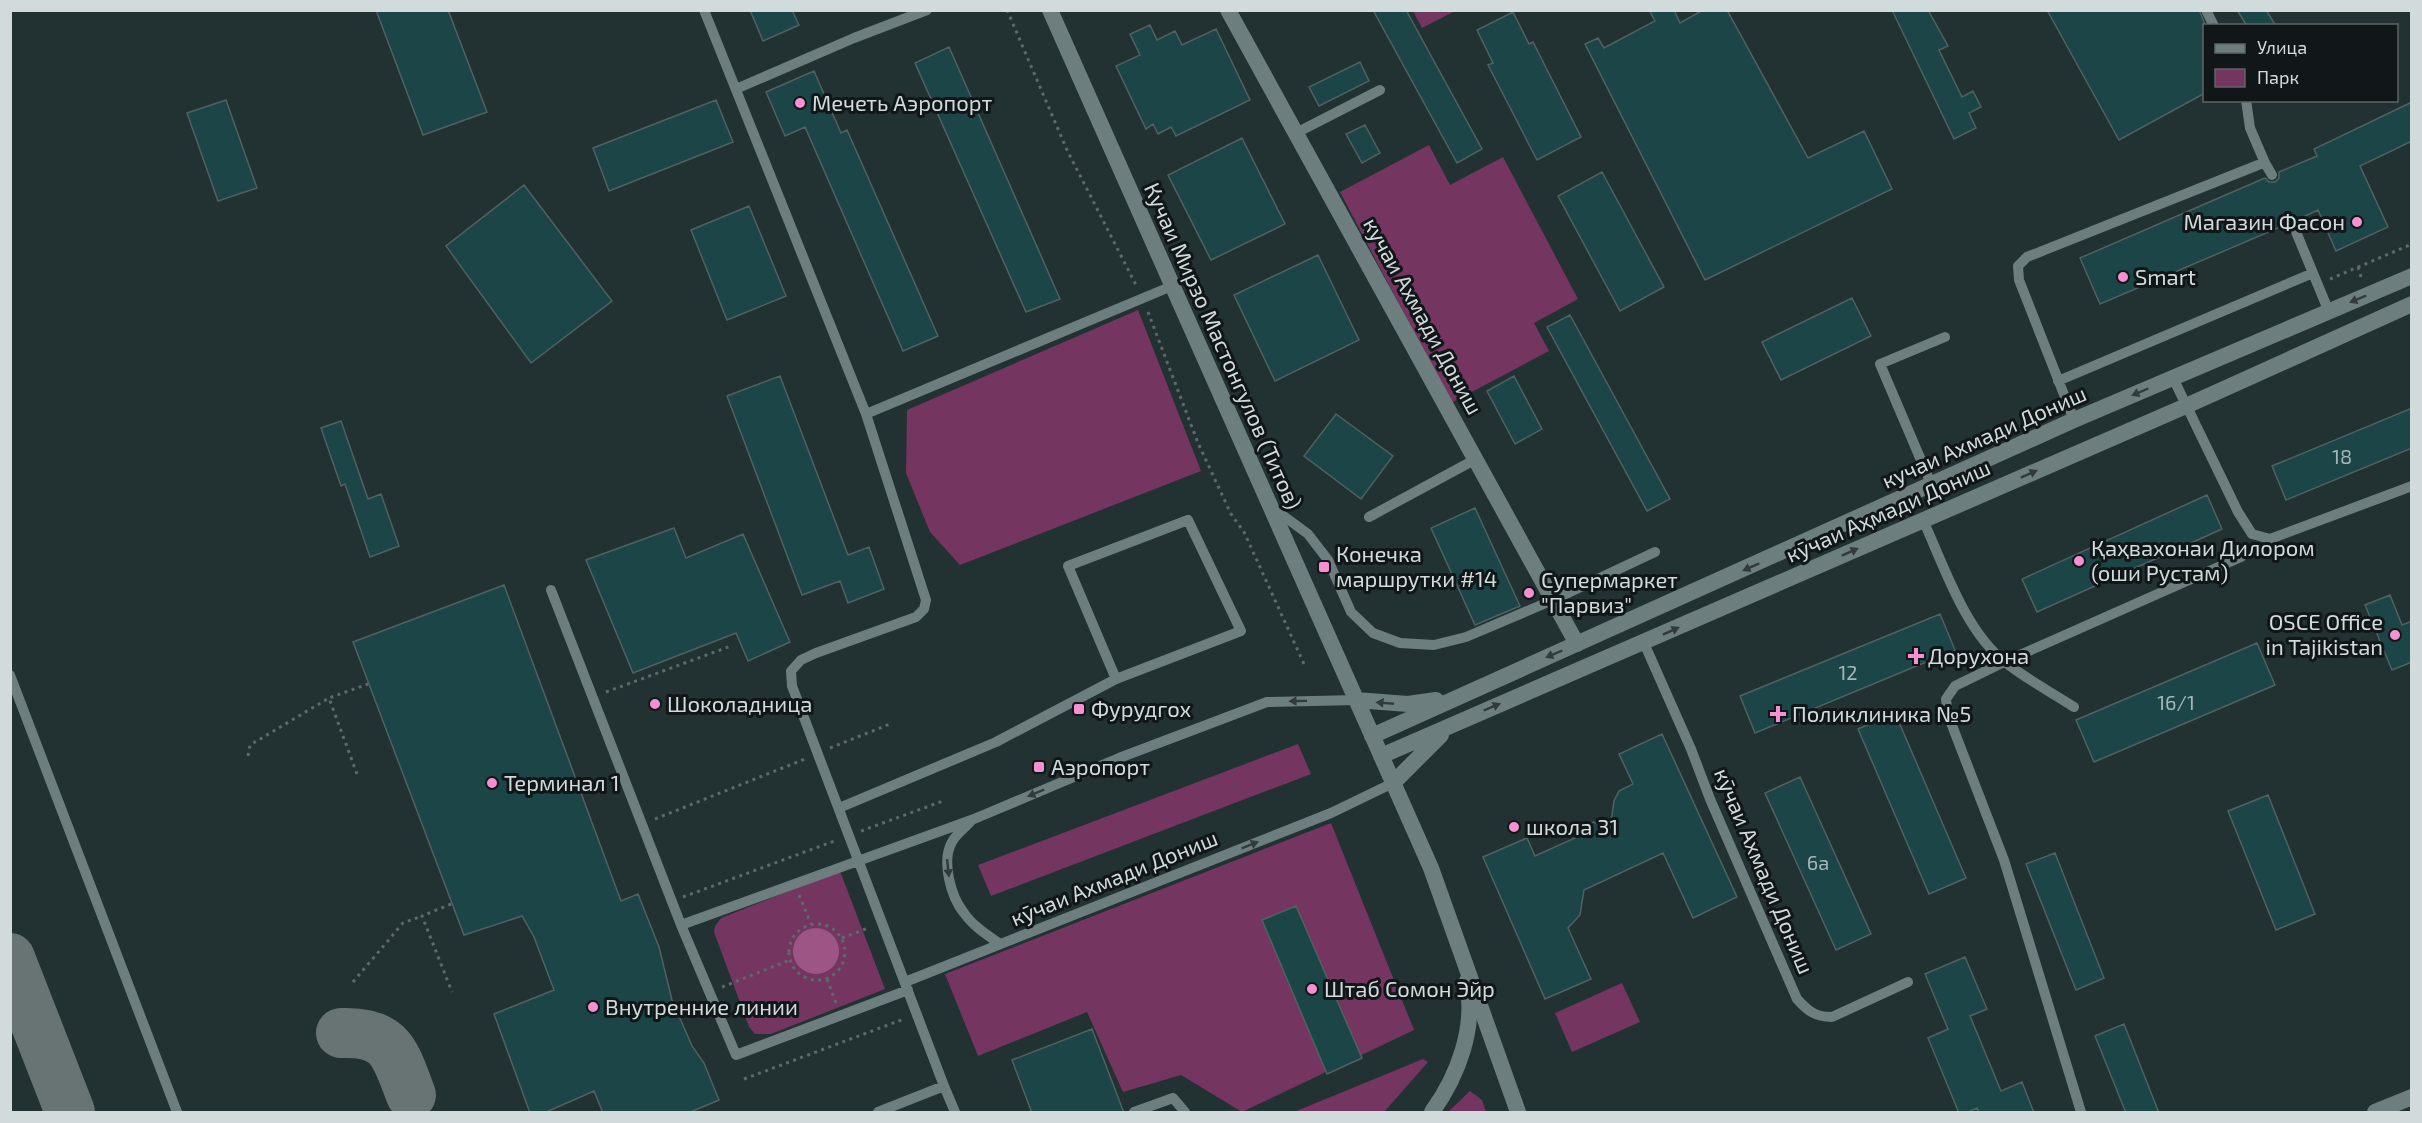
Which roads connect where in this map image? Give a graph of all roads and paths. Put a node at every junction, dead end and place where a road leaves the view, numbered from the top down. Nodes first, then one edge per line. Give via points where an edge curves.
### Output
1 (704, 10) edge
2 (927, 10) edge
3 (1006, 10) edge
4 (1050, 10) edge
5 (1228, 10) edge
6 (2206, 10) edge
7 (2213, 24) edge
8 (736, 89) junction
9 (1380, 90) dead end
10 (2246, 102) edge
11 (1296, 134) junction
12 (2265, 164) junction
13 (2272, 175) dead end
14 (2292, 222) dead end
15 (2412, 244) edge
16 (2313, 273) junction
17 (2412, 276) edge
18 (2318, 284) junction
19 (1172, 286) junction
20 (1143, 299) junction
21 (2412, 304) edge
22 (2329, 312) junction
23 (1945, 337) dead end
24 (2173, 378) junction
25 (2058, 381) junction
26 (2186, 406) junction
27 (866, 414) junction
28 (2073, 420) junction
29 (1476, 459) junction
30 (1932, 486) junction
31 (2412, 486) edge
32 (1270, 506) junction
33 (1368, 517) dead end
34 (1923, 520) junction
35 (1655, 552) dead end
36 (2241, 556) dead end
37 (551, 590) dead end
38 (1553, 600) junction
39 (1644, 643) junction
40 (1577, 644) junction
41 (732, 646) dead end
42 (2004, 662) junction
43 (1304, 664) dead end
44 (10, 675) edge
45 (1116, 680) junction
46 (368, 684) dead end
47 (1456, 696) junction
48 (593, 697) junction
49 (329, 698) junction
50 (1356, 700) junction
51 (2074, 707) dead end
52 (1464, 718) junction
53 (890, 724) dead end
54 (1372, 736) junction
55 (818, 753) junction
56 (248, 756) dead end
57 (1381, 756) junction
58 (357, 774) dead end
59 (1393, 783) junction
60 (943, 801) dead end
61 (839, 808) junction
62 (974, 819) junction
63 (642, 825) junction
64 (849, 835) junction
65 (860, 860) junction
66 (795, 884) junction
67 (672, 901) junction
68 (451, 904) dead end
69 (422, 916) junction
70 (883, 922) junction
71 (681, 924) junction
72 (811, 924) junction
73 (842, 938) junction
74 (1000, 944) junction
75 (790, 960) junction
76 (1464, 962) junction
77 (826, 978) junction
78 (353, 982) dead end
79 (1908, 982) dead end
80 (907, 986) junction
81 (452, 992) dead end
82 (710, 992) junction
83 (917, 1014) junction
84 (841, 1016) junction
85 (744, 1079) dead end
86 (944, 1086) junction
87 (2412, 1097) edge
88 (177, 1113) edge
89 (878, 1113) edge
90 (955, 1113) edge
91 (1134, 1113) edge
92 (1185, 1113) edge
93 (1432, 1113) edge
94 (1518, 1113) edge
95 (2081, 1113) edge
96 (2375, 1113) edge

1 - 8 lane
2 - 8 lane
3 - 20 path via 1067,150
4 - 19 street, Кучаи Мирзо Мастонгулов (Титов)
5 - 11 street, кучаи Ахмади Дониш
6 - 7 lane
8 - 27 lane
9 - 11 lane
10 - 12 lane via 2250,128
11 - 29 street, кучаи Ахмади Дониш
12 - 13 lane
12 - 25 lane via 2027,257 2018,266 2019,280
14 - 16 lane
15 - 18 path
16 - 18 lane
16 - 25 lane
17 -> 22 street, кучаи Ахмади Дониш
18 - 22 lane
19 - 20 lane
19 - 32 street, Кучаи Мирзо Мастонгулов (Титов)
20 - 27 lane
20 - 43 path via 1198,443
21 - 26 street, кӯчаи Аҳмади Дониш
22 - 24 street, кучаи Ахмади Дониш
23 - 30 lane via 1880,364
24 - 26 lane
24 -> 28 street, кучаи Ахмади Дониш
25 - 28 lane
26 - 31 lane via 2252,534 2270,539
34 -> 26 street, кӯчаи Аҳмади Дониш
27 - 55 lane via 926,600 916,617 816,653 801,660 791,671 792,686
28 - 30 street, кучаи Ахмади Дониш
29 - 33 lane
29 - 38 street, кучаи Ахмади Дониш
30 -> 40 street, кучаи Ахмади Дониш
32 - 38 lane via 1308,534 1328,560 1351,612 1373,633 1400,643 1434,645 1466,637
32 - 50 street, Кучаи Мирзо Мастонгулов (Титов)
39 -> 34 street, кӯчаи Аҳмади Дониш
34 - 42 lane via 1956,594 1979,634
35 - 38 lane
36 - 42 lane
37 - 48 lane
38 - 40 street, кучаи Ахмади Дониш
52 -> 39 street, кӯчаи Аҳмади Дониш
39 - 79 lane, кӯчаи Ахмади Дониш via 1797,999 1818,1017 1832,1017
40 -> 47 street, кучаи Ахмади Дониш
41 - 48 path
42 - 51 lane
42 - 95 lane via 1955,686 1946,699 1948,715 2004,860
44 - 88 lane
45 - 45 lane via 1241,632 1188,520 1068,566
45 - 61 lane via 996,742
46 - 49 path
47 -> 50 street via 1408,704
47 - 54 street, кучаи Ахмади Дониш
48 - 63 lane
49 - 56 path via 250,745
49 - 58 path
50 - 54 street, Кучаи Мирзо Мастонгулов (Титов)
50 -> 62 lane, кӯчаи Ахмади Дониш via 1267,702
52 - 57 street, кӯчаи Аҳмади Дониш
52 - 59 street via 1436,738
53 - 55 path
54 - 57 street, Кучаи Мирзо Мастонгулов (Титов)
55 - 61 lane
55 - 63 path
57 - 59 street, Кучаи Мирзо Мастонгулов (Титов)
74 -> 59 lane, кӯчаи Ахмади Дониш via 1331,813
59 - 76 street, Кучаи Мирзо Мастонгулов (Титов) via 1431,868
60 - 64 path
61 - 64 lane
62 - 65 lane
62 -> 74 lane, кӯчаи Ахмади Дониш via 952,842 946,862 948,872 962,912
63 - 67 lane
64 - 65 lane
64 - 67 path
65 - 66 lane
65 - 70 lane
66 - 71 lane
66 - 72 path
67 - 71 lane
68 - 69 path
69 - 78 path via 403,923
69 - 81 path
70 - 73 path
70 - 80 lane
71 - 82 lane
72 - 73 path via 829,926
72 - 75 path via 795,934 788,951
73 - 77 path via 844,958 834,974
74 - 80 lane
75 - 77 path via 808,979
75 - 82 path
76 - 93 street via 1471,999 1468,1035 1454,1075
76 - 94 street
77 - 84 path
80 - 83 lane
80 - 84 lane
82 - 84 lane via 736,1055
83 - 85 path
83 - 86 lane
86 - 89 lane
86 - 90 lane
87 - 96 street
91 - 92 lane via 1173,1098

